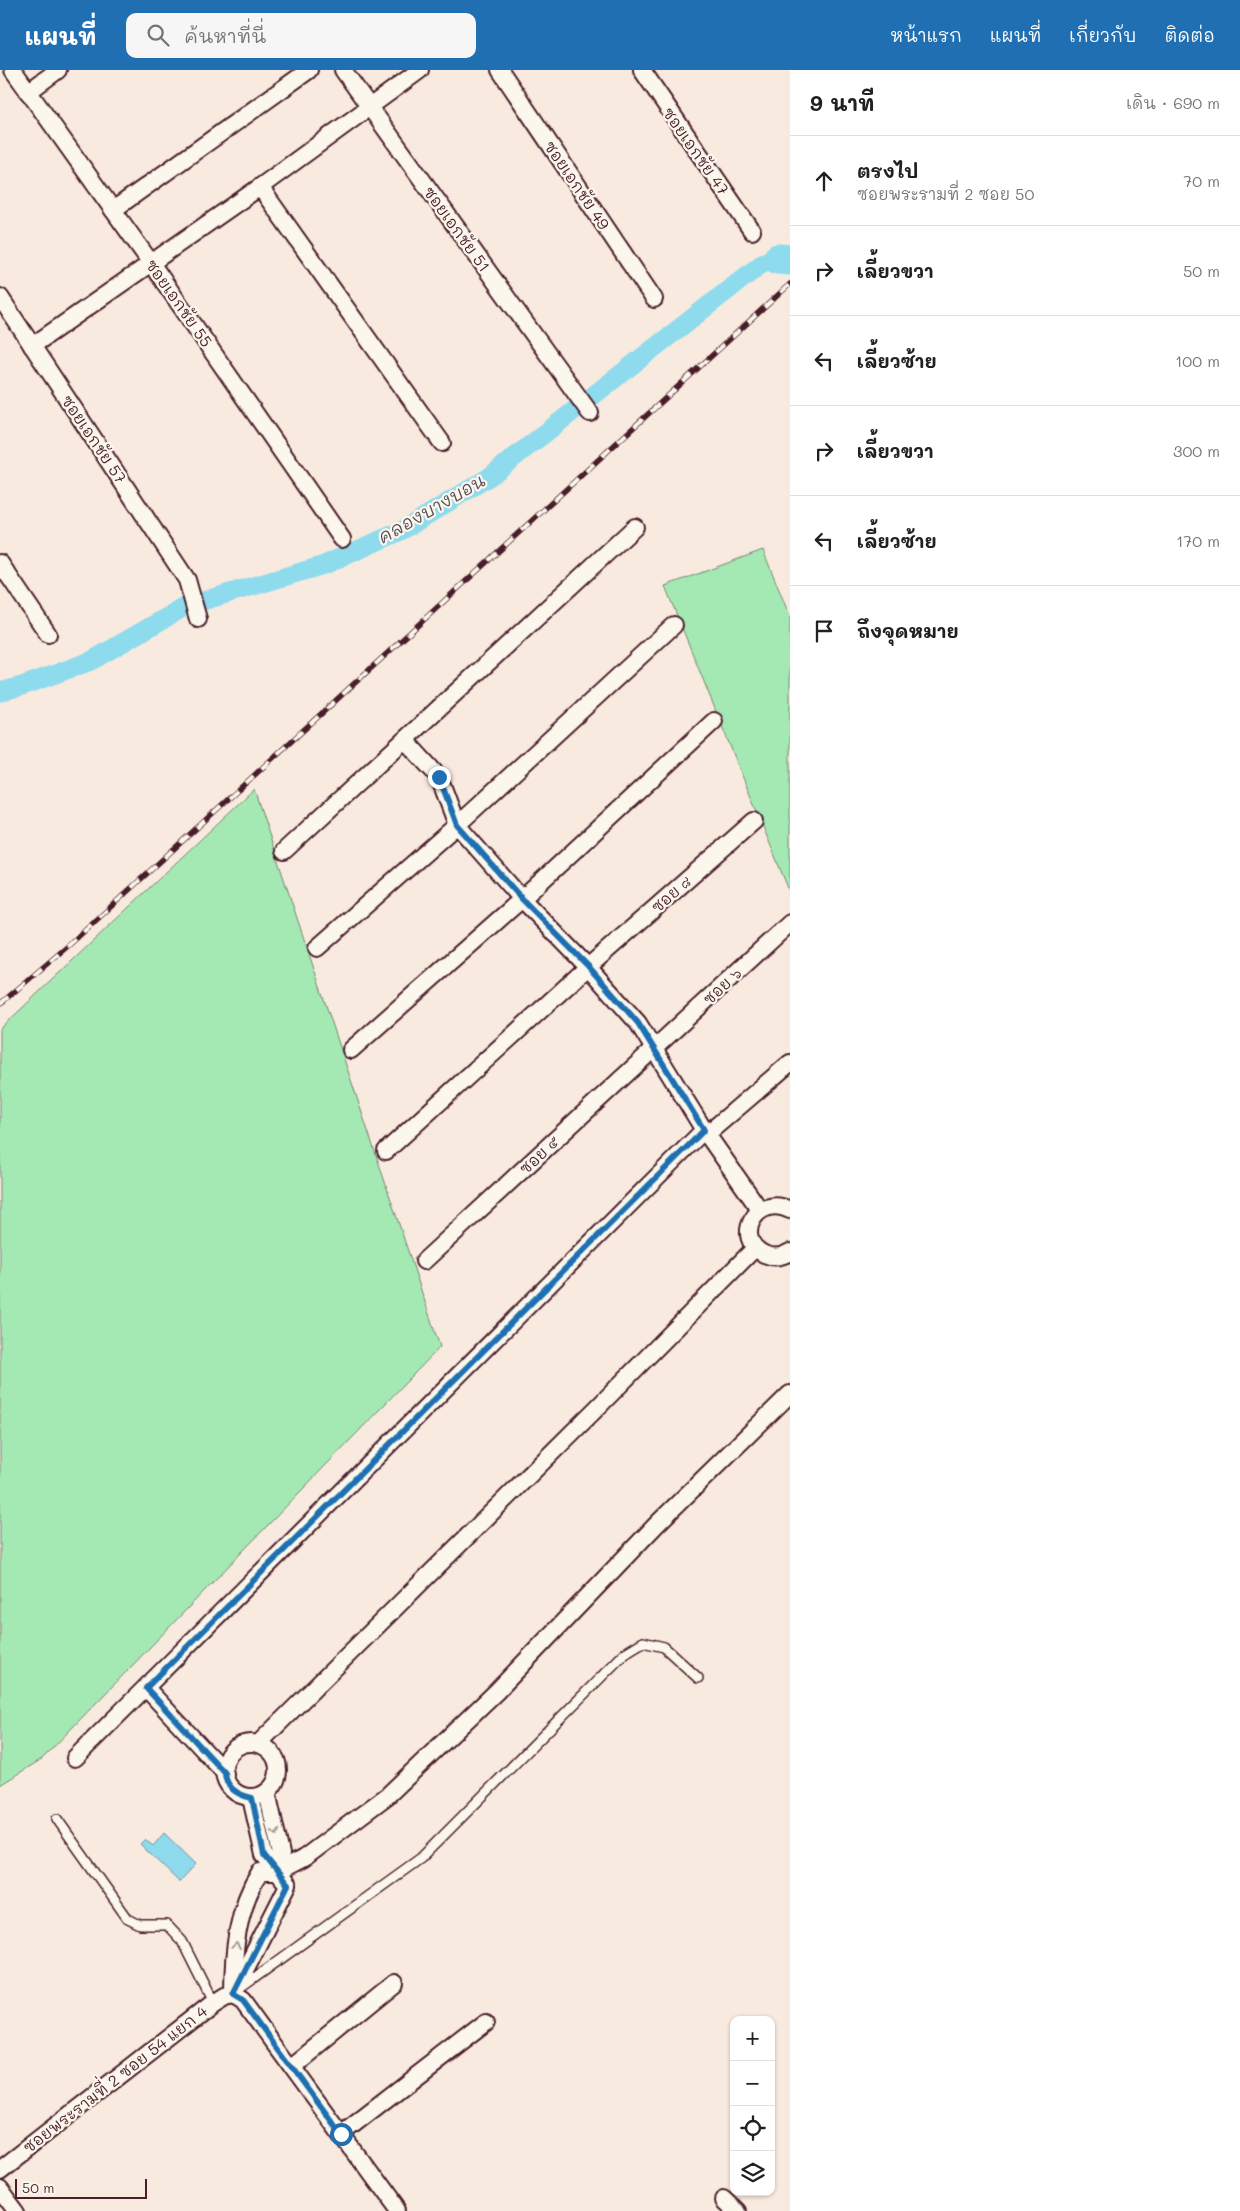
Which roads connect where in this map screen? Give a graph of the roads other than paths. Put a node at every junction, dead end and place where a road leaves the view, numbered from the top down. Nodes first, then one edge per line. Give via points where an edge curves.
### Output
1 (13, 70) edge
2 (58, 70) edge
3 (309, 70) edge
4 (343, 70) edge
5 (420, 70) edge
6 (500, 70) edge
7 (642, 70) edge
8 (28, 92) junction
9 (369, 106) junction
10 (260, 187) junction
11 (113, 210) junction
12 (752, 231) dead end
13 (151, 263) junction
14 (0, 297) edge
15 (654, 299) dead end
16 (32, 346) junction
17 (590, 413) dead end
18 (442, 443) dead end
19 (635, 527) dead end
20 (342, 539) dead end
21 (0, 563) edge
22 (198, 620) dead end
23 (674, 625) dead end
24 (48, 634) dead end
25 (714, 721) dead end
26 (405, 740) junction
27 (754, 821) dead end
28 (457, 825) junction
29 (284, 851) dead end
30 (522, 899) junction
31 (790, 923) edge
32 (317, 948) dead end
33 (588, 966) junction
34 (654, 1049) junction
35 (351, 1050) dead end
36 (790, 1063) edge
37 (706, 1132) junction
38 (386, 1151) dead end
39 (760, 1210) junction
40 (790, 1210) edge
41 (755, 1248) junction
42 (790, 1252) edge
43 (424, 1261) dead end
44 (790, 1394) edge
45 (698, 1678) dead end
46 (146, 1688) junction
47 (258, 1744) junction
48 (75, 1758) dead end
49 (225, 1773) junction
50 (259, 1795) junction
51 (57, 1819) dead end
52 (277, 1872) junction
53 (394, 1983) dead end
54 (233, 1994) junction
55 (213, 2003) junction
56 (486, 2022) dead end
57 (292, 2066) junction
58 (341, 2134) junction
59 (0, 2170) edge
60 (0, 2187) edge
61 (724, 2198) dead end
62 (18, 2211) edge
63 (397, 2211) edge
64 (738, 2211) edge

1 - 8 street, ซอยเอกชัย 55
2 - 8 street
3 - 11 street
4 - 9 street, ซอยเอกชัย 51
5 - 9 street
6 - 15 street, ซอยเอกชัย 49
7 - 12 street, ซอยเอกชัย 47
8 - 11 street, ซอยเอกชัย 55
9 - 10 street
9 - 17 street, ซอยเอกชัย 51
10 - 13 street
10 - 18 street
11 - 13 street, ซอยเอกชัย 55
13 - 16 street
13 - 20 street, ซอยเอกชัย 55
14 - 16 street, ซอยเอกชัย 57
16 - 22 street, ซอยเอกชัย 57 via 188,580
19 - 26 street
21 - 24 street
23 - 28 street
25 - 30 street
26 - 28 street via 439,777
26 - 29 street
27 - 33 street, ซอย ๘
28 - 30 street
28 - 32 street
30 - 33 street
30 - 35 street
31 - 34 street, ซอย ๖
33 - 34 street via 638,1023
33 - 38 street, ซอย ๘
34 - 37 street
34 - 43 street, ซอย ๕
36 - 37 street
37 - 39 street
37 - 46 street
39 - 40 street via 773,1205
39 - 41 street via 749,1228
41 - 42 street via 768,1256 777,1257
41 - 47 street
44 - 52 street via 658,1524 496,1692 387,1796 304,1858
45 - 54 lane via 664,1647 643,1642 625,1653 421,1858
46 - 48 street
46 - 49 street
47 - 49 street via 240,1746 232,1751
47 - 50 street via 267,1747 278,1768 276,1782
49 - 50 street via 229,1786 236,1792
50 - 52 street via 281,1854
51 - 55 lane via 128,1919 140,1925 166,1925 182,1941
52 - 54 street via 288,1885
54 -> 52 street via 238,1927 251,1886 260,1872
53 - 57 street
54 - 55 street, ซอยพระรามที่ 2 ซอย 54 แยก 4
54 - 57 street via 243,2000
55 - 59 street, ซอยพระรามที่ 2 ซอย 54 แยก 4
56 - 58 street
57 - 58 street
58 - 63 street
60 - 62 street
61 - 64 street

